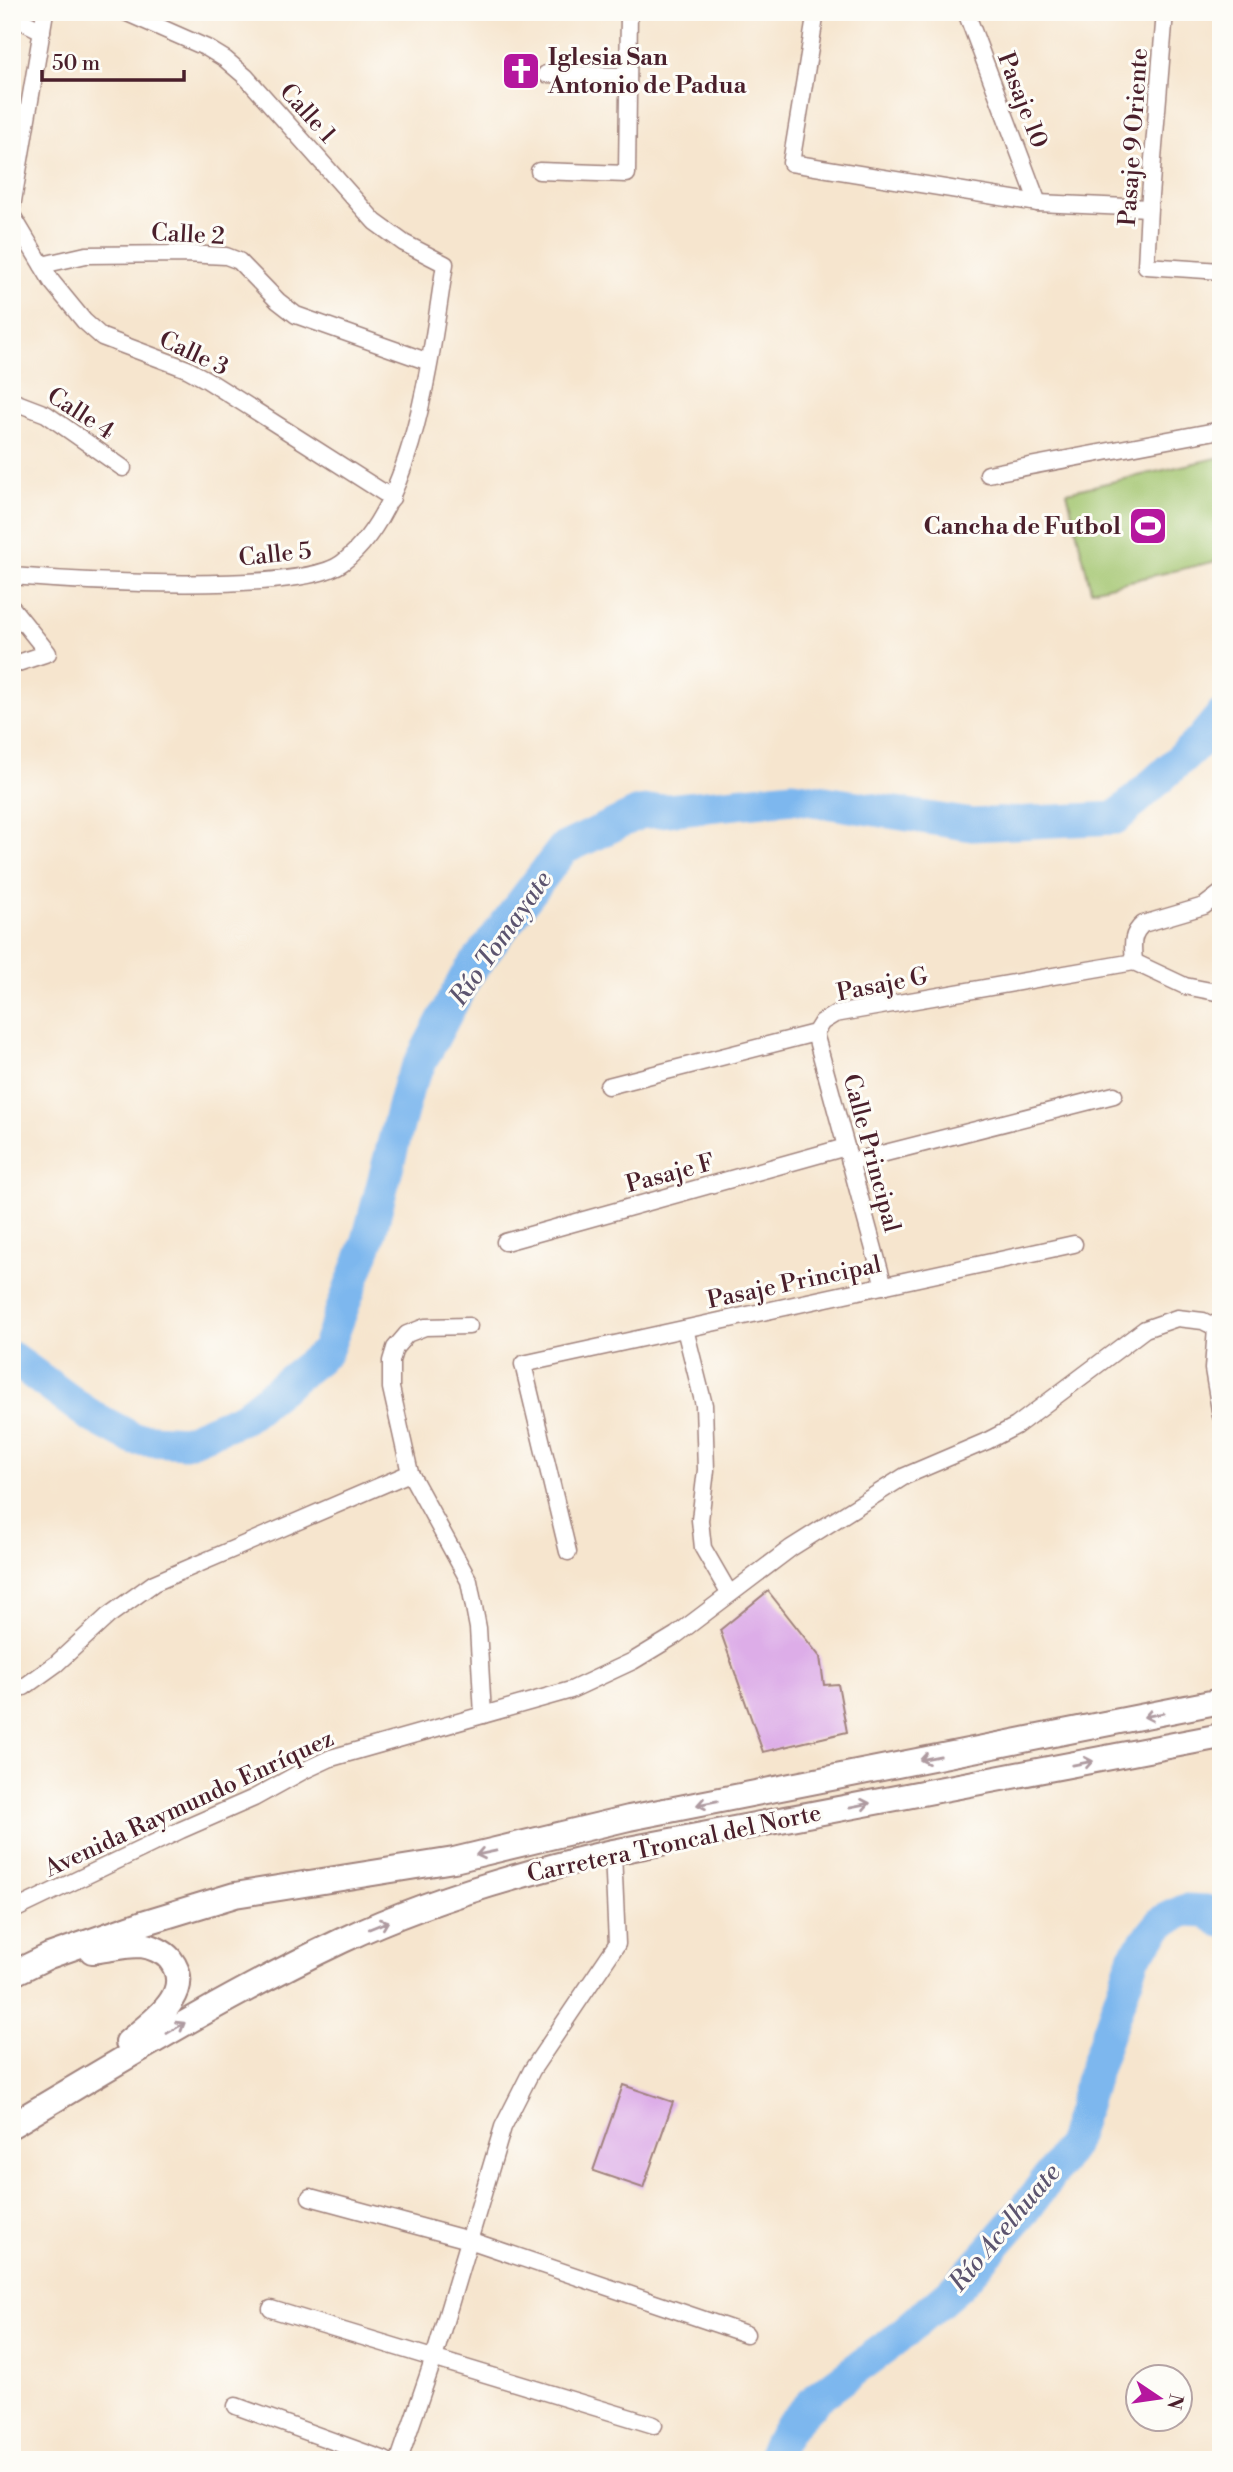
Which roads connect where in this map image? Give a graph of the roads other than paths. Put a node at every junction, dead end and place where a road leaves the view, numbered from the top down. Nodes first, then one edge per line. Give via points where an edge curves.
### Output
1 (45, 12) edge
2 (125, 12) edge
3 (629, 12) edge
4 (816, 12) edge
5 (966, 12) edge
6 (1165, 12) edge
7 (12, 16) edge
8 (42, 31) junction
9 (546, 74) dead end
10 (628, 76) junction
11 (539, 171) dead end
12 (16, 172) edge
13 (1038, 203) junction
14 (12, 207) edge
15 (1149, 208) junction
16 (12, 215) edge
17 (445, 264) joint
18 (42, 265) junction
19 (1221, 271) edge
20 (429, 362) junction
21 (12, 401) edge
22 (1221, 430) edge
23 (123, 468) dead end
24 (988, 474) dead end
25 (392, 498) junction
26 (12, 576) edge
27 (12, 608) edge
28 (12, 665) edge
29 (1221, 893) edge
30 (1134, 962) junction
31 (1221, 993) edge
32 (815, 1033) junction
33 (608, 1086) dead end
34 (1114, 1095) dead end
35 (848, 1155) junction
36 (505, 1242) dead end
37 (1074, 1244) dead end
38 (884, 1286) junction
39 (469, 1326) dead end
40 (685, 1329) junction
41 (1219, 1329) edge
42 (1221, 1416) edge
43 (410, 1473) junction
44 (568, 1552) dead end
45 (729, 1593) junction
46 (12, 1687) edge
47 (1221, 1701) edge
48 (483, 1715) junction
49 (1221, 1736) edge
50 (613, 1852) junction
51 (12, 1911) edge
52 (49, 1956) junction
53 (12, 1974) edge
54 (74, 2088) junction
55 (12, 2125) edge
56 (310, 2197) dead end
57 (469, 2240) junction
58 (271, 2309) dead end
59 (746, 2334) dead end
60 (434, 2358) junction
61 (236, 2406) dead end
62 (654, 2425) dead end
63 (385, 2460) edge
64 (399, 2460) edge

1 - 8 street
2 - 17 street, Calle 1 via 225,59 375,222
3 - 10 street
4 - 13 street via 791,163
5 - 13 street, Pasaje 10
6 - 15 street, Pasaje 9 Oriente
7 - 8 street
8 - 12 street
9 - 10 street
10 - 11 street via 627,174
12 - 14 street
13 - 15 street
15 - 19 street, Pasaje 9 Oriente via 1146,266
16 - 18 street, Calle 3
17 - 20 street, Calle 5
18 - 20 street, Calle 2 via 86,255 226,256 239,261 296,315
18 - 25 street, Calle 3 via 84,321 102,337 207,380
20 - 25 street, Calle 5
21 - 23 street, Calle 4 via 46,414
22 - 24 street
25 - 26 street, Calle 5 via 371,534 354,552 313,576 227,582
27 - 28 street via 47,653
29 - 30 street via 1204,906 1143,924 1133,940
30 - 31 street via 1185,986
30 - 32 street, Pasaje G via 835,1014
32 - 33 street, Pasaje G
32 - 35 street, Calle Principal
34 - 35 street, Pasaje F
35 - 36 street, Pasaje F
35 - 38 street, Calle Principal
37 - 38 street, Pasaje Principal
38 - 40 street, Pasaje Principal
39 - 43 street via 425,1327 407,1334 395,1348 391,1388
40 - 44 street, Pasaje Principal via 523,1364
40 - 45 street via 704,1405 703,1548
41 - 42 street via 1213,1369
41 - 45 street, Avenida Raymundo Enríquez via 1203,1321 1177,1318 1145,1329 1016,1426 905,1476
43 - 46 street via 154,1583 108,1616 57,1664 24,1688
43 - 48 street via 469,1581 478,1628
45 - 48 street, Avenida Raymundo Enríquez via 676,1635 633,1661 570,1689
47 -> 52 main road, Carretera Troncal del Norte via 629,1818 454,1860 235,1895
48 - 51 street, Avenida Raymundo Enríquez via 331,1758
50 -> 49 main road, Carretera Troncal del Norte
54 -> 50 main road, Carretera Troncal del Norte via 215,2004 343,1940 522,1874
50 - 57 street via 617,1944 532,2070 503,2127
52 - 53 main road, Carretera Troncal del Norte
52 - 54 main road via 142,1945 169,1958 177,1976 167,2009
54 - 55 main road, Carretera Troncal del Norte
56 - 57 street
57 - 59 street
57 - 60 street
58 - 60 street
60 - 62 street
60 - 64 street
61 - 63 street

